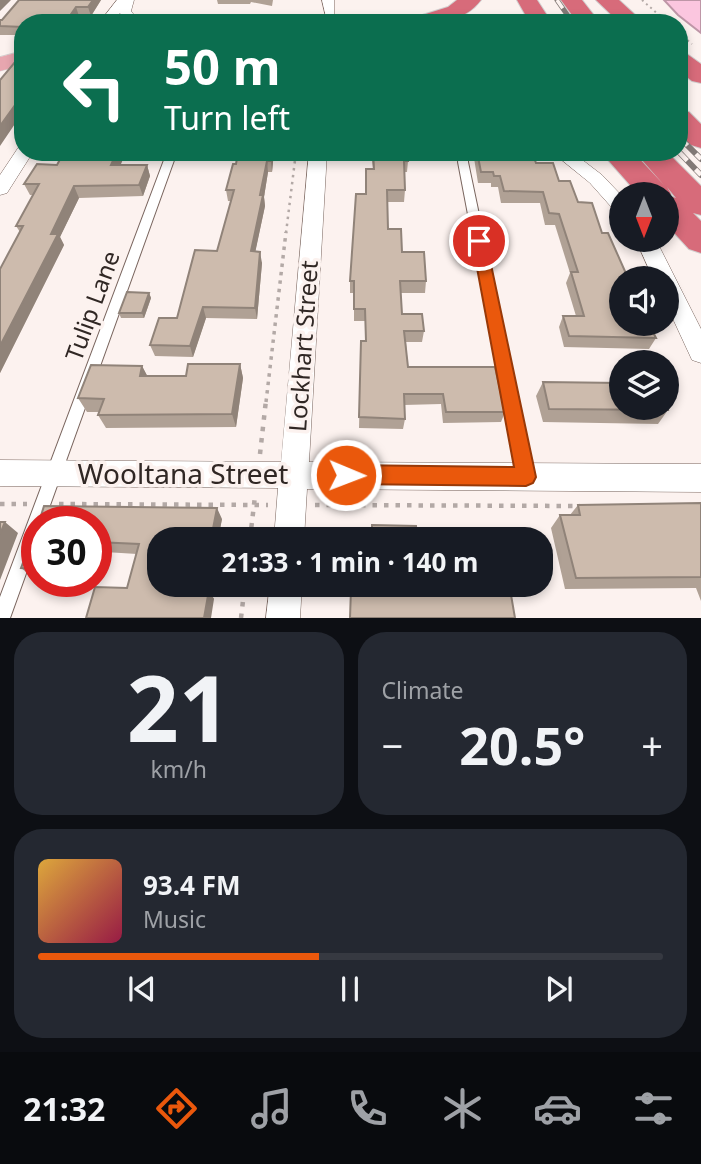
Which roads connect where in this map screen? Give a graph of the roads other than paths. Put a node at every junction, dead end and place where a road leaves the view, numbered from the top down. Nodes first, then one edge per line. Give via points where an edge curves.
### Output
1 (125, 0) edge
2 (328, 0) edge
3 (471, 0) edge
4 (571, 0) edge
5 (606, 0) edge
6 (113, 14) edge
7 (330, 14) dead end
8 (446, 14) edge
9 (582, 14) edge
10 (622, 14) edge
11 (688, 55) edge
12 (701, 76) edge
13 (688, 126) edge
14 (701, 139) edge
15 (18, 161) edge
16 (169, 161) edge
17 (317, 161) edge
18 (463, 161) edge
19 (573, 161) edge
20 (620, 161) edge
21 (629, 161) edge
22 (647, 174) edge
23 (0, 189) edge
24 (609, 193) edge
25 (701, 205) edge
26 (679, 218) edge
27 (701, 240) edge
28 (679, 308) edge
29 (701, 353) edge
30 (0, 473) edge
31 (54, 474) junction
32 (294, 474) junction
33 (526, 477) junction
34 (701, 478) edge
35 (290, 527) edge
36 (285, 597) edge
37 (1, 618) edge
38 (283, 618) edge

1 - 6 street
2 - 7 street
3 - 8 highway
4 - 9 highway
5 - 10 highway
11 - 12 highway
13 - 14 highway
15 - 23 street
16 - 31 lane, Tulip Lane
17 - 32 street, Lockhart Street
18 - 33 lane
19 - 24 street
20 - 22 highway
21 - 22 highway
22 - 25 highway
26 - 27 highway
28 - 29 street
30 - 31 street, Wooltana Street
31 - 32 street, Wooltana Street
31 - 37 lane, Tulip Lane
32 - 33 street, Wooltana Street
32 - 35 street, Lockhart Street
33 - 34 street, Wooltana Street
36 - 38 street

